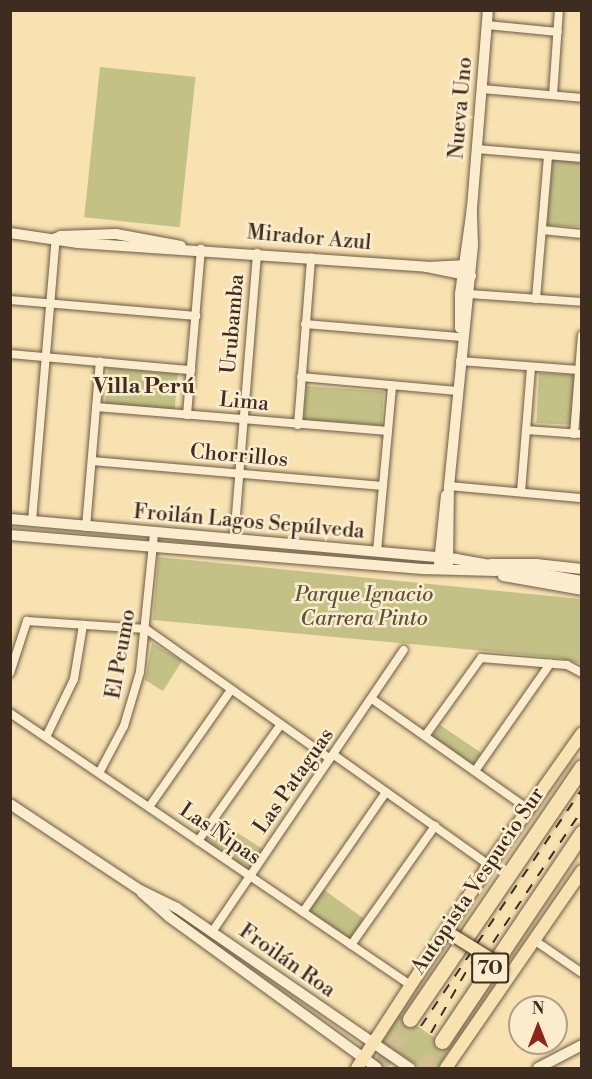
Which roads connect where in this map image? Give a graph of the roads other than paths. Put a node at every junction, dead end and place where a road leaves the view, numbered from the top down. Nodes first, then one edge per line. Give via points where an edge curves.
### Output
1 (488, 10) edge
2 (559, 10) edge
3 (487, 25) junction
4 (558, 32) junction
5 (482, 89) junction
6 (553, 95) junction
7 (582, 98) edge
8 (477, 149) junction
9 (548, 155) junction
10 (582, 158) edge
11 (542, 230) junction
12 (10, 234) edge
13 (582, 234) edge
14 (56, 237) junction
15 (201, 249) junction
16 (257, 253) junction
17 (311, 258) junction
18 (467, 270) junction
19 (470, 294) junction
20 (536, 299) junction
21 (10, 300) edge
22 (582, 302) edge
23 (50, 304) junction
24 (195, 316) junction
25 (305, 324) junction
26 (582, 335) edge
27 (461, 337) junction
28 (10, 354) edge
29 (46, 357) junction
30 (459, 361) junction
31 (100, 362) junction
32 (531, 367) junction
33 (191, 370) junction
34 (579, 370) junction
35 (301, 377) junction
36 (392, 386) junction
37 (457, 391) junction
38 (96, 407) junction
39 (187, 415) junction
40 (244, 420) junction
41 (298, 424) junction
42 (526, 430) junction
43 (388, 431) junction
44 (578, 434) edge
45 (92, 461) junction
46 (239, 474) junction
47 (383, 486) junction
48 (449, 486) junction
49 (521, 492) junction
50 (582, 498) edge
51 (10, 519) edge
52 (30, 521) junction
53 (86, 527) junction
54 (154, 534) junction
55 (16, 535) edge
56 (234, 540) junction
57 (153, 548) junction
58 (330, 548) junction
59 (377, 552) junction
60 (444, 558) junction
61 (328, 562) junction
62 (485, 568) junction
63 (582, 569) edge
64 (443, 570) junction
65 (582, 581) edge
66 (582, 590) edge
67 (83, 625) junction
68 (146, 629) junction
69 (404, 650) dead end
70 (550, 664) junction
71 (10, 673) edge
72 (582, 673) edge
73 (231, 690) junction
74 (372, 699) junction
75 (10, 713) edge
76 (281, 724) junction
77 (582, 733) edge
78 (425, 736) junction
79 (46, 737) junction
80 (332, 757) junction
81 (582, 767) edge
82 (475, 771) junction
83 (99, 773) junction
84 (386, 792) junction
85 (10, 804) edge
86 (149, 807) junction
87 (528, 809) junction
88 (435, 826) junction
89 (582, 833) edge
90 (198, 841) junction
91 (489, 865) junction
92 (582, 871) edge
93 (250, 876) junction
94 (140, 890) junction
95 (303, 912) junction
96 (212, 932) junction
97 (440, 938) junction
98 (534, 940) junction
99 (351, 945) junction
100 (582, 973) edge
101 (503, 975) junction
102 (410, 985) junction
103 (410, 1019) tunnel mouth
104 (442, 1041) tunnel mouth
105 (372, 1044) junction
106 (582, 1045) edge
107 (360, 1064) edge
108 (547, 1066) edge
109 (377, 1068) edge
110 (410, 1068) edge
111 (446, 1068) edge
112 (538, 1068) edge

1 - 3 street, Nueva Uno
2 - 4 street
3 - 4 street
3 - 5 street, Nueva Uno
4 - 6 street
5 - 6 street
5 - 8 street, Nueva Uno
6 - 7 street
8 - 9 street
8 - 18 street, Nueva Uno
9 - 10 street
9 - 11 street
11 - 13 street
11 - 20 street
12 - 14 street, Mirador Azul
14 - 15 street, Mirador Azul via 78,243
14 - 23 street
15 - 16 street, Mirador Azul
15 - 24 street
16 - 17 street, Mirador Azul
16 - 40 street, Urubamba
17 - 18 street, Mirador Azul
17 - 25 street
18 - 19 street, Nueva Uno
18 - 27 street, Nueva Uno
19 - 20 street
19 - 27 street, Nueva Uno
20 - 22 street
21 - 23 street
23 - 24 street
23 - 29 street
24 - 33 street
25 - 27 street
25 - 35 street
26 - 34 street
27 - 30 street, Nueva Uno
28 - 29 street
29 - 31 street
29 - 52 street
30 - 32 street
30 - 37 street, Nueva Uno
31 - 33 street
31 - 38 street
32 - 34 street
32 - 42 street
33 - 39 street
34 - 44 street
35 - 36 street
35 - 41 street
36 - 37 street
36 - 43 street
37 - 48 street, Nueva Uno
38 - 39 street, Lima
38 - 45 street
39 - 40 street, Lima
40 - 41 street, Lima
40 - 46 street, Urubamba
41 - 43 street, Lima
42 - 44 street
42 - 49 street
43 - 47 street
45 - 46 street, Chorrillos
45 - 53 street
46 - 47 street, Chorrillos
46 - 56 street, Urubamba
47 - 59 street
48 - 49 street
48 - 60 street, Nueva Uno
49 - 50 street
51 - 52 street, Froilán Lagos Sepúlveda
52 - 53 street, Froilán Lagos Sepúlveda
52 - 55 street
53 - 54 street, Froilán Lagos Sepúlveda
54 - 56 street, Froilán Lagos Sepúlveda
54 - 57 street, El Peumo
55 - 57 street, Froilán Lagos Sepúlveda
56 - 58 street, Froilán Lagos Sepúlveda
57 - 61 street, Froilán Lagos Sepúlveda
57 - 68 street, El Peumo
58 - 59 street, Froilán Lagos Sepúlveda
58 - 61 street
59 - 60 street, Froilán Lagos Sepúlveda
60 - 62 street, Froilán Lagos Sepúlveda
60 - 64 street, Nueva Uno
61 - 64 street, Froilán Lagos Sepúlveda
62 - 63 street, Froilán Lagos Sepúlveda via 527,563
62 - 64 street, Froilán Lagos Sepúlveda
62 - 65 street, Froilán Lagos Sepúlveda
62 - 66 street, Froilán Lagos Sepúlveda
67 - 68 street
67 - 71 street via 25,623
67 - 79 street via 75,679
68 - 73 street
68 - 83 street, El Peumo via 129,714
69 - 74 street, Las Pataguas
70 - 72 street via 567,665
70 - 78 street via 481,658
70 - 82 street
73 - 76 street
73 - 86 street
74 - 78 street
74 - 80 street, Las Pataguas
75 - 79 street, Las Ñipas
76 - 80 street
76 - 90 street
77 - 87 main road
78 - 82 street
79 - 83 street, Las Ñipas
80 - 84 street
80 - 93 street, Las Pataguas
81 - 103 highway, Autopista Vespucio Sur / 70
82 - 87 street
83 - 86 street, Las Ñipas
84 - 88 street
84 - 95 street
85 - 94 street, Froilán Roa
86 - 90 street, Las Ñipas
87 - 91 main road
88 - 91 street
88 - 99 street
89 - 104 highway, 70
90 - 93 street, Las Ñipas
91 - 97 main road
92 - 98 main road
93 - 95 street, Las Ñipas
93 - 96 street, Las Pataguas
94 - 96 street, Froilán Roa
94 - 107 street, Froilán Roa via 168,916 288,1000
95 - 99 street, Las Ñipas
96 - 105 street, Froilán Roa
97 - 101 main road, bridge via 454,936 494,961
97 - 102 main road
98 - 100 street
98 - 101 main road
99 - 102 street, Las Ñipas
101 - 111 main road
102 - 105 main road
105 - 107 main road
105 - 110 street, Froilán Roa
106 - 108 street
107 - 109 street, Froilán Roa
108 - 112 street

